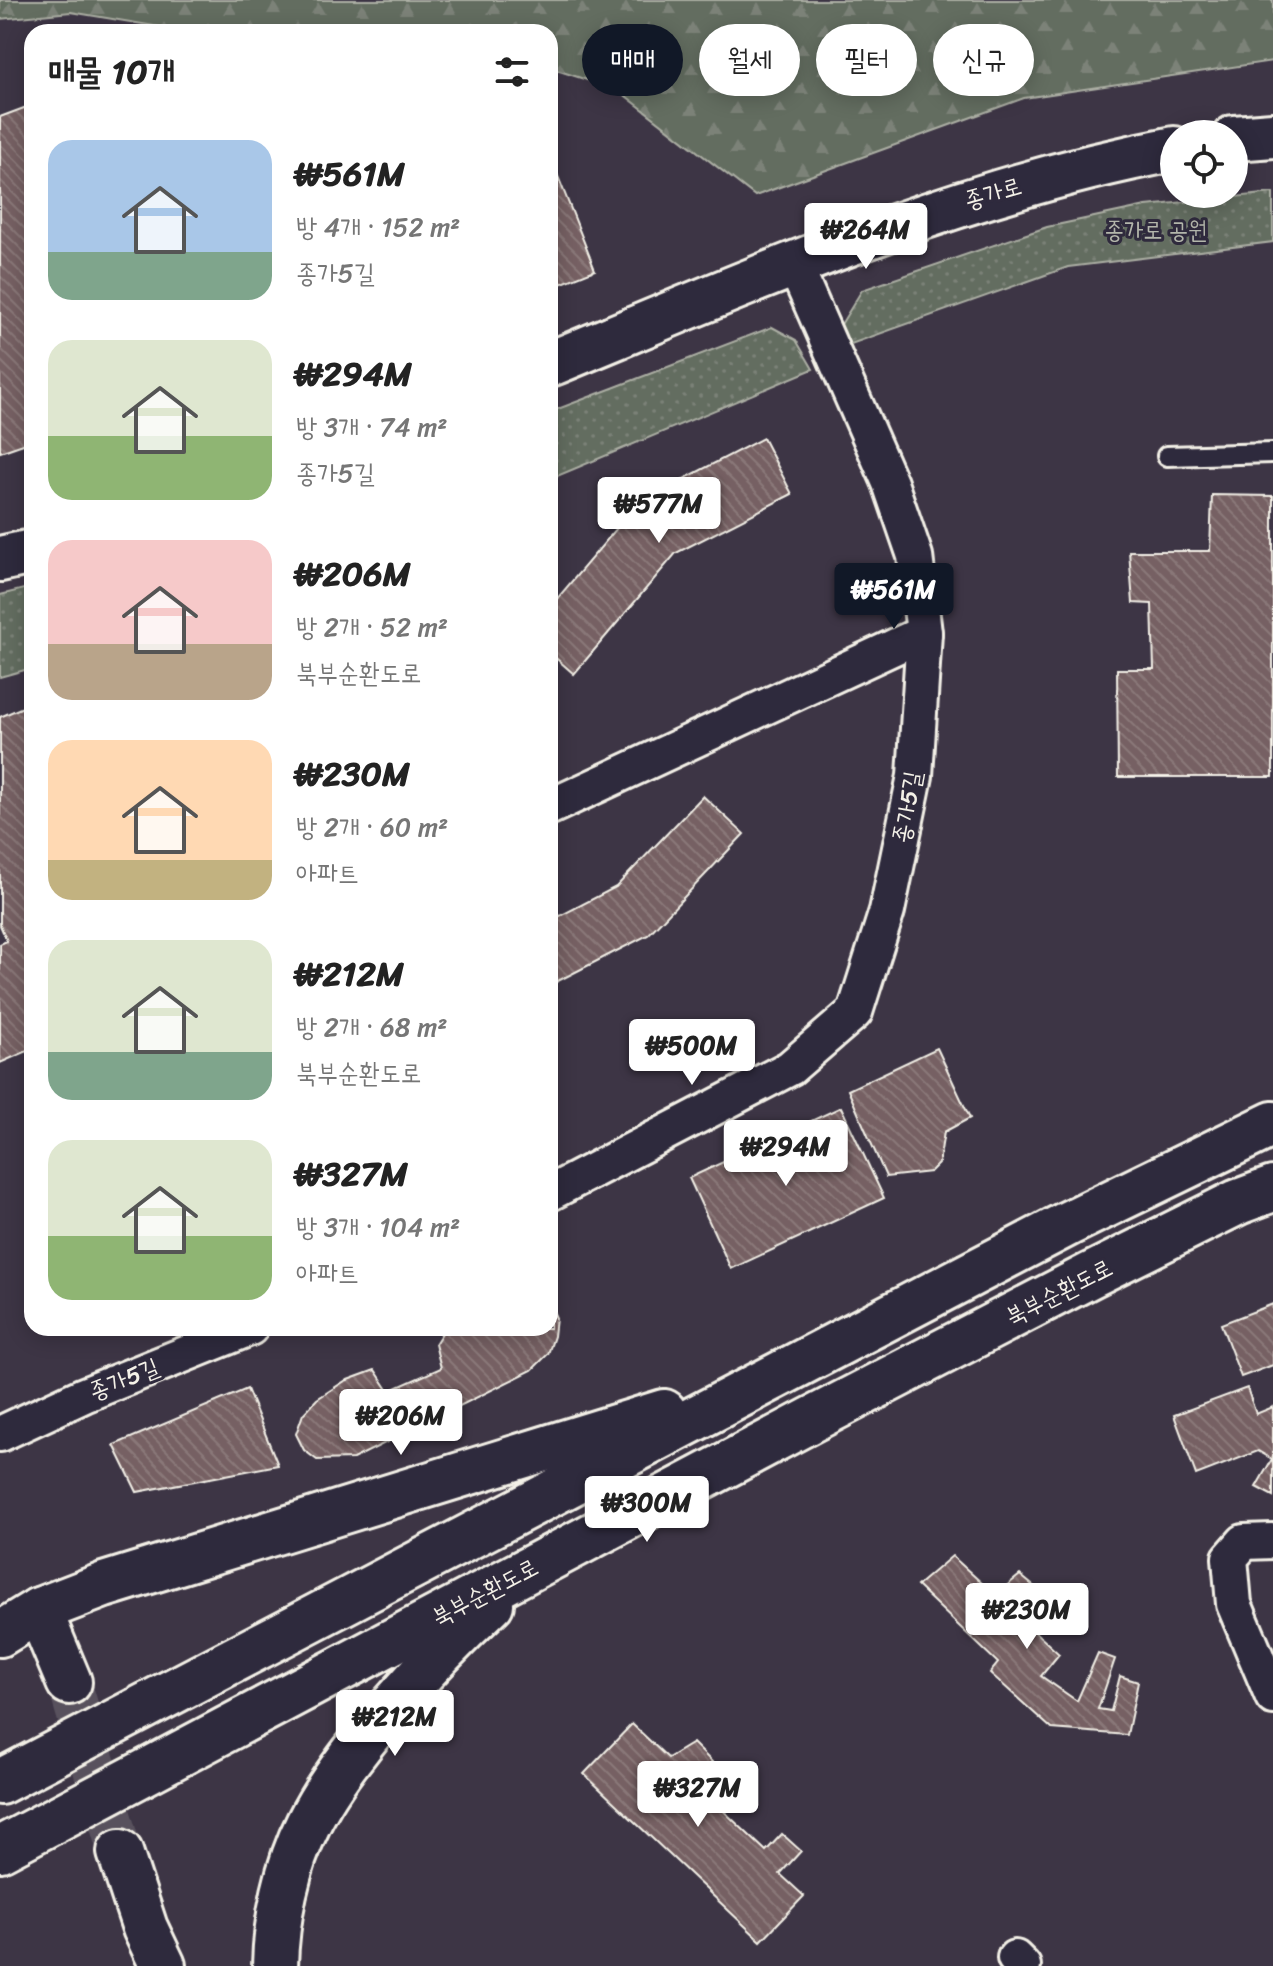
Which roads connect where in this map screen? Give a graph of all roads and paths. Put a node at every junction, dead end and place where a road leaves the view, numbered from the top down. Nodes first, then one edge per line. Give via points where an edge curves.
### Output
1 (1273, 135) edge
2 (1248, 137) edge
3 (1160, 152) edge
4 (794, 264) junction
5 (558, 361) edge
6 (1273, 453) edge
7 (1167, 456) dead end
8 (24, 554) edge
9 (0, 559) edge
10 (924, 633) junction
11 (558, 803) edge
12 (1273, 1124) edge
13 (558, 1189) edge
14 (1273, 1189) edge
15 (230, 1336) edge
16 (788, 1371) junction
17 (0, 1434) edge
18 (1273, 1541) edge
19 (532, 1567) junction
20 (39, 1610) junction
21 (0, 1634) edge
22 (69, 1682) tunnel mouth
23 (1273, 1697) edge
24 (0, 1782) edge
25 (0, 1849) edge
26 (120, 1852) tunnel mouth
27 (163, 1966) edge
28 (275, 1966) edge

1 - 2 main road
3 - 4 main road, 종가로 via 973,198
4 - 5 main road, 종가로
4 - 10 street, 종가5길 via 890,483 915,556
6 - 7 lane
8 - 9 main road
10 - 11 street
10 - 13 street, 종가5길 via 915,776 887,911 855,1012 790,1068
12 - 16 main road via 1069,1223
14 - 19 main road, 북부순환도로 via 1091,1275
15 - 17 street, 종가5길
16 - 20 main road via 104,1585
16 - 24 main road
18 - 23 street via 1244,1542 1230,1558 1234,1604
19 - 25 main road, 북부순환도로
19 - 28 main road via 410,1687 350,1760 308,1824 285,1889
20 - 21 main road
20 - 22 main road
26 - 27 main road

